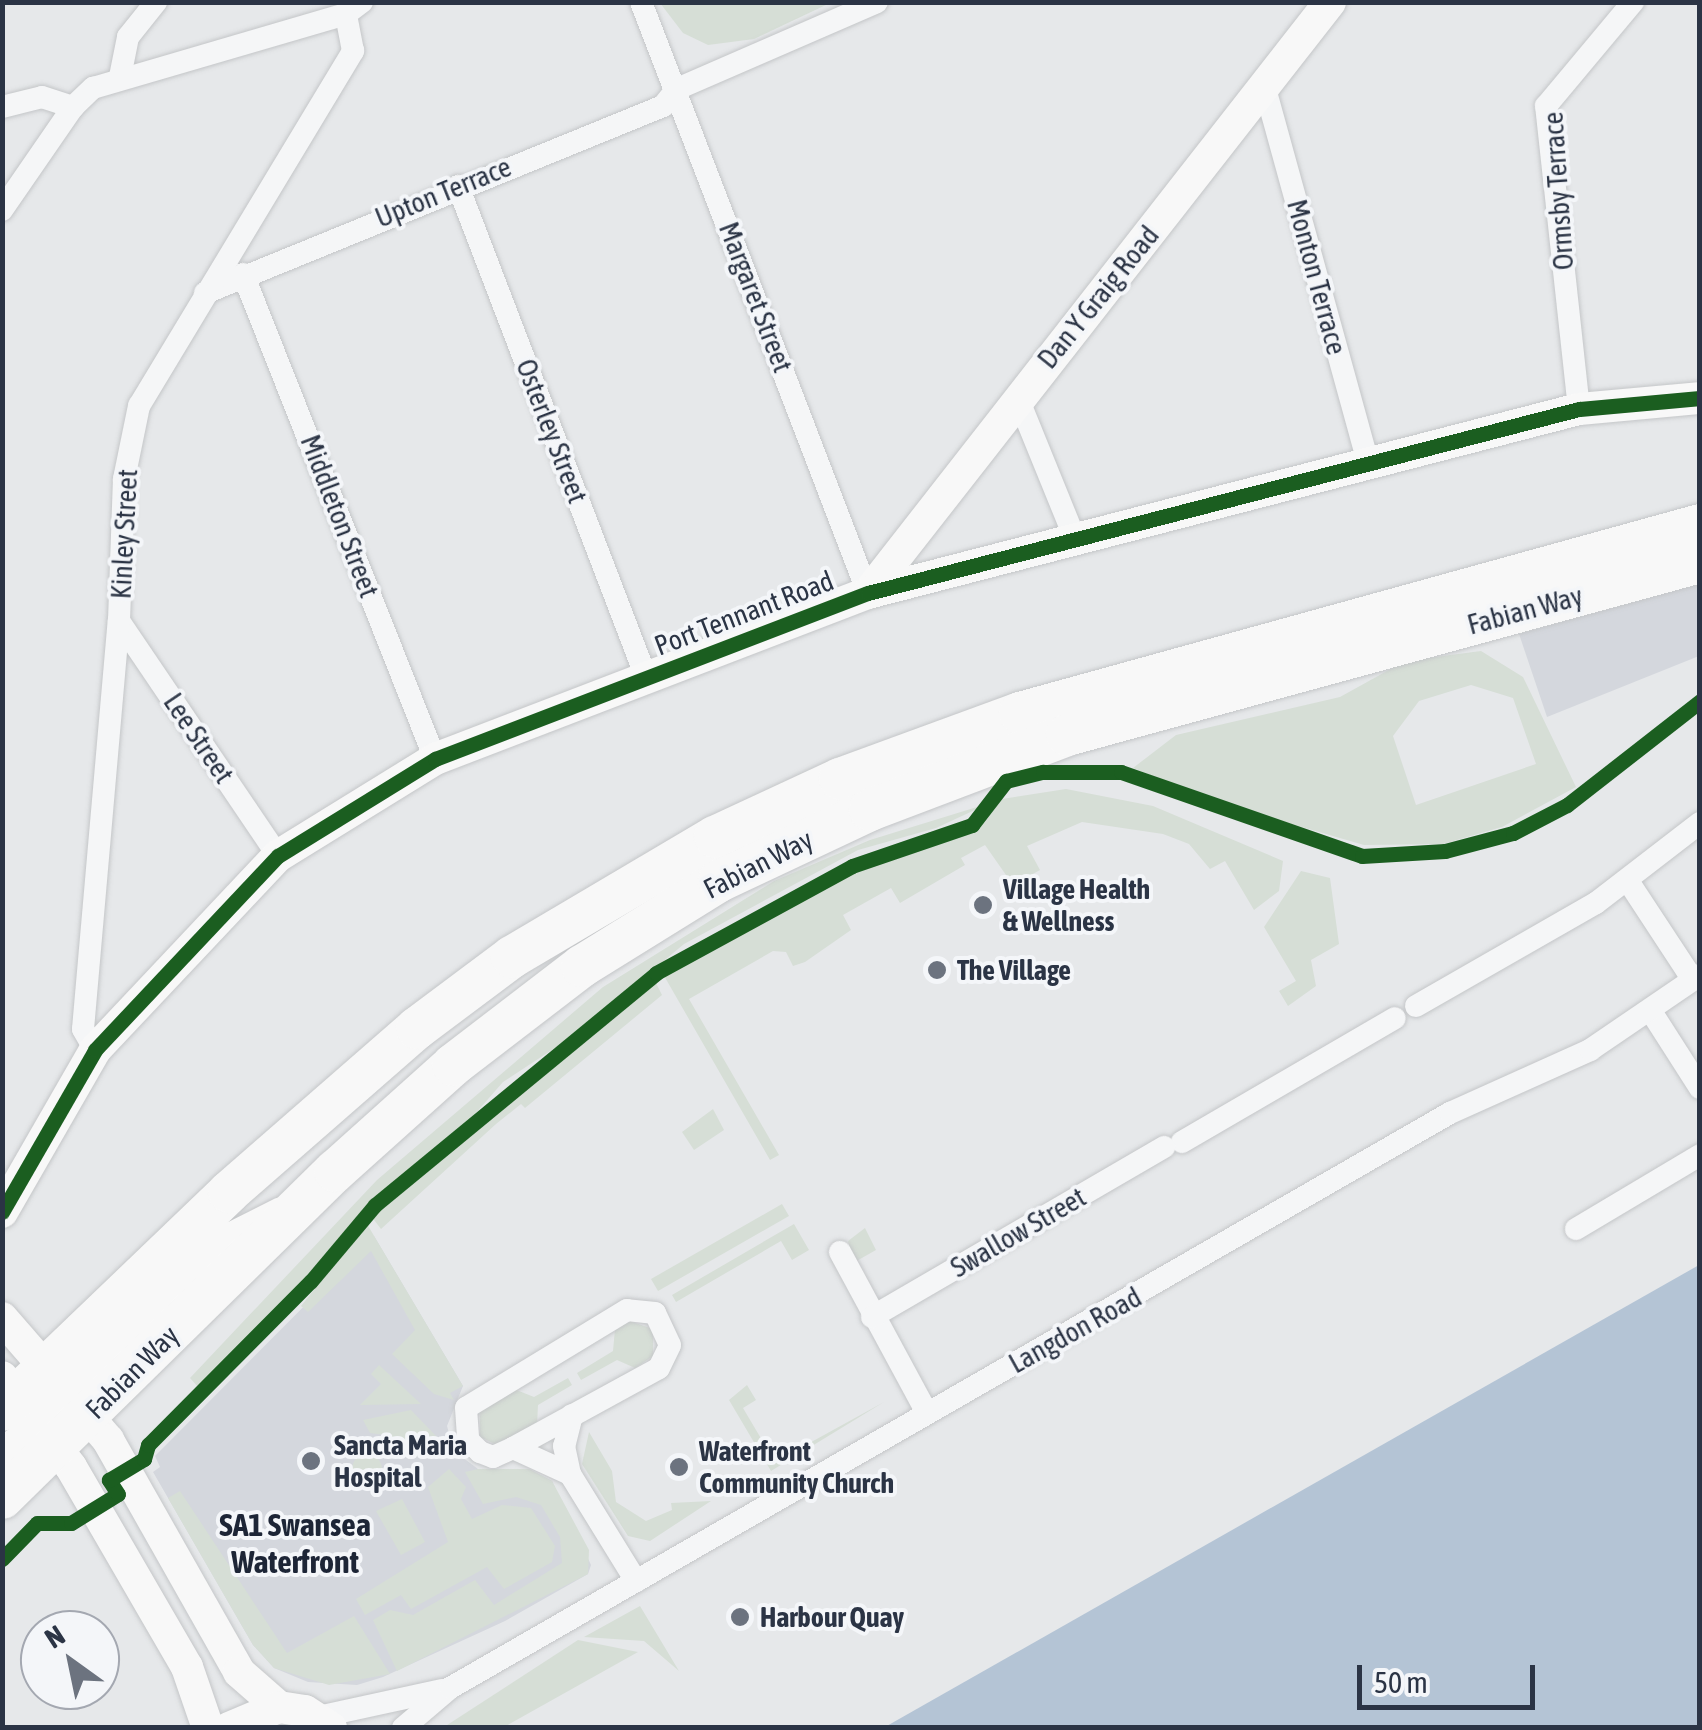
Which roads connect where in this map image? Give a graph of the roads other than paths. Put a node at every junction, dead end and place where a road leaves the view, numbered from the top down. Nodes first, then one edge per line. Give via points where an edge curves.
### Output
1 (156, 2) edge
2 (641, 2) edge
3 (877, 2) edge
4 (1330, 2) edge
5 (1632, 2) edge
6 (354, 8) edge
7 (120, 76) junction
8 (677, 89) junction
9 (1266, 92) junction
10 (2, 106) edge
11 (73, 107) junction
12 (458, 186) junction
13 (2, 210) edge
14 (243, 274) junction
15 (205, 292) junction
16 (1017, 396) junction
17 (1700, 398) edge
18 (1579, 409) junction
19 (1368, 462) junction
20 (1700, 525) edge
21 (1075, 540) junction
22 (1700, 562) edge
23 (868, 593) junction
24 (120, 621) junction
25 (646, 676) junction
26 (435, 760) junction
27 (1700, 822) edge
28 (278, 856) junction
29 (1628, 881) junction
30 (1696, 978) edge
31 (1416, 1006) dead end
32 (1652, 1013) junction
33 (1396, 1018) dead end
34 (95, 1050) junction
35 (1700, 1088) edge
36 (1700, 1156) edge
37 (2, 1212) edge
38 (1576, 1229) dead end
39 (840, 1252) dead end
40 (872, 1316) junction
41 (2, 1318) edge
42 (41, 1403) edge
43 (927, 1413) junction
44 (572, 1415) junction
45 (513, 1448) junction
46 (2, 1454) edge
47 (570, 1474) junction
48 (2, 1498) edge
49 (636, 1581) junction
50 (450, 1688) junction
51 (279, 1707) junction
52 (324, 1722) edge
53 (208, 1728) edge
54 (229, 1728) edge
55 (403, 1728) edge

1 - 7 street via 128,37
2 - 8 street, Margaret Street
3 - 8 street, Upton Terrace
4 - 9 street, Dan Y Graig Road
5 - 18 street, Ormsby Terrace via 1546,106
6 - 7 street
6 - 15 street, Kinley Street via 353,51
7 - 11 street
8 - 12 street, Upton Terrace via 663,106
8 - 23 street, Margaret Street
9 - 16 street, Dan Y Graig Road
9 - 19 street, Monton Terrace
10 - 11 street via 42,97
11 - 13 street
12 - 14 street, Upton Terrace
12 - 25 street, Osterley Street
14 - 15 street, Upton Terrace
14 - 26 street, Middleton Street
15 - 24 street, Kinley Street via 139,406 124,479
16 - 21 street
16 - 23 street, Dan Y Graig Road
17 - 18 street, Port Tennant Road
18 - 19 street, Port Tennant Road
19 - 21 street, Port Tennant Road
20 - 42 highway, Fabian Way via 1020,713 840,779 715,836 512,956 416,1028 229,1192
21 - 23 street, Port Tennant Road
22 - 42 highway, Fabian Way via 1068,736 778,850 598,956 505,1023 302,1204
23 - 25 street, Port Tennant Road
24 - 28 street, Lee Street
24 - 34 street, Kinley Street via 83,1028
25 - 26 street, Port Tennant Road
26 - 28 street, Port Tennant Road
27 - 29 street
28 - 34 street, Port Tennant Road
29 - 30 street
29 - 31 street
30 - 32 street, Langdon Road
32 - 35 street
32 - 43 street, Langdon Road via 1590,1050 1450,1113
33 - 40 street, Swallow Street
34 - 37 street, Port Tennant Road
36 - 38 street
39 - 40 street
40 - 43 street
41 - 42 street
42 - 46 street
42 - 48 highway, Fabian Way
42 - 51 street via 239,1672
42 - 53 street via 187,1667
43 - 49 street, Langdon Road
44 - 45 street
44 - 45 street via 668,1358 666,1326 655,1313 627,1310 474,1398 464,1421 468,1440 493,1457
44 - 47 street via 564,1446
45 - 47 street
47 - 49 street
49 - 50 street, Langdon Road
50 - 52 street, Langdon Road
50 - 55 street, Langdon Road
51 - 52 street
51 - 54 street

